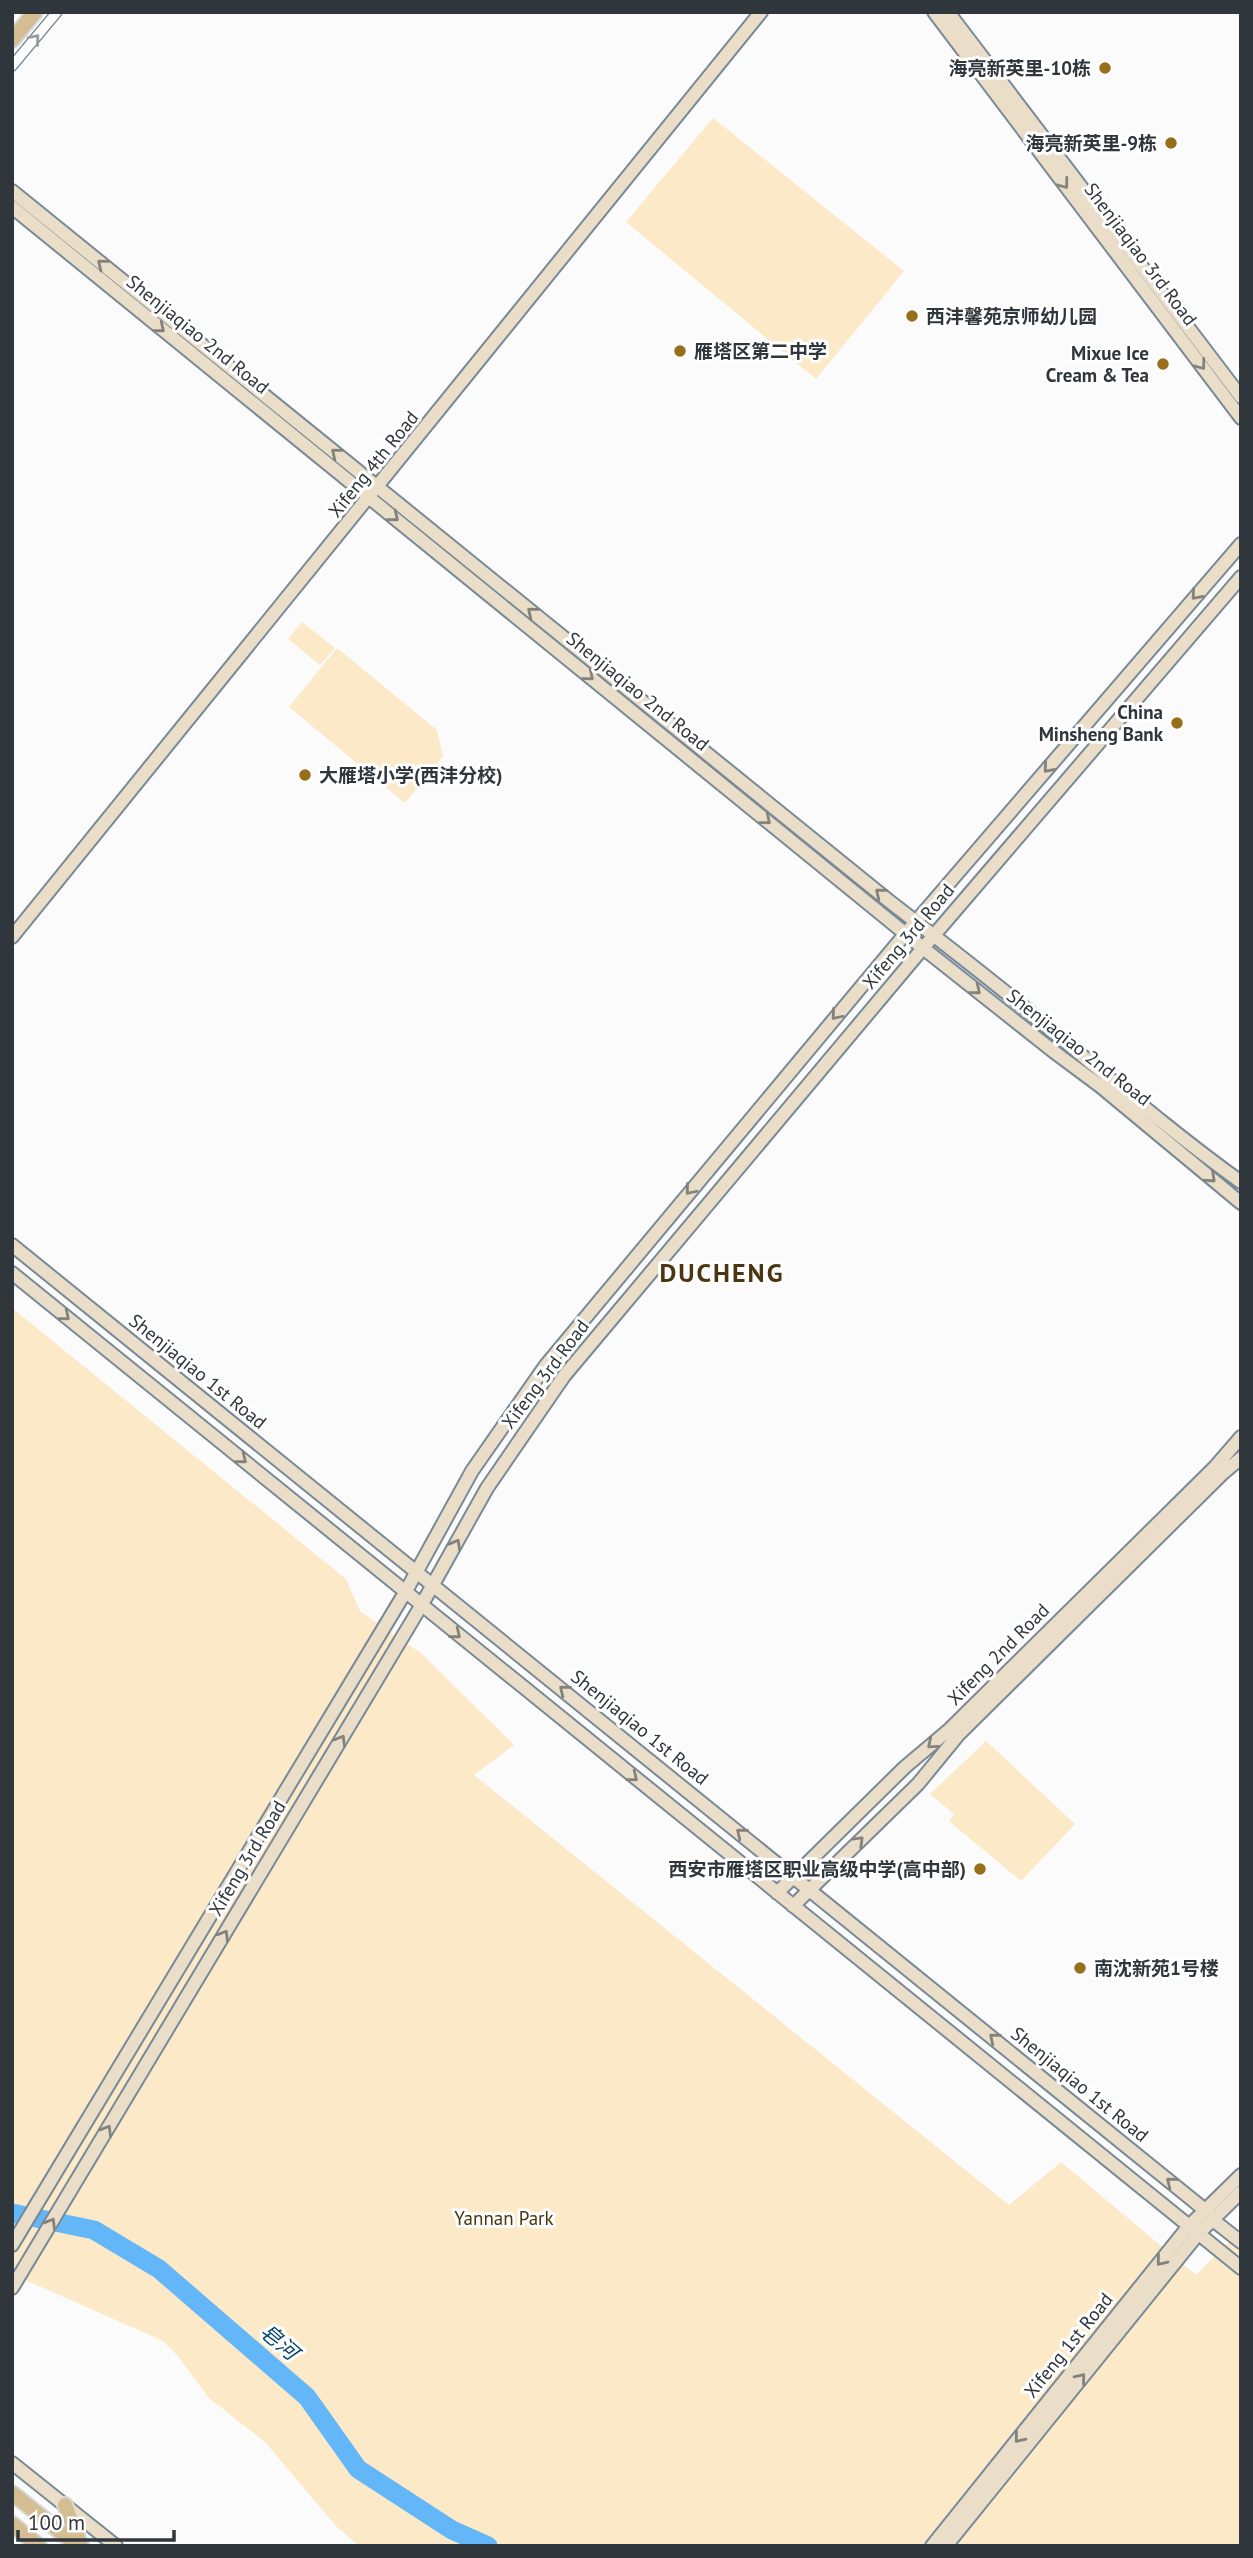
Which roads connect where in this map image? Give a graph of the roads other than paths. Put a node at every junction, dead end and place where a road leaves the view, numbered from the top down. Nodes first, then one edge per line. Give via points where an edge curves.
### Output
1 (35, 12) edge
2 (57, 12) edge
3 (761, 12) edge
4 (934, 12) edge
5 (948, 12) edge
6 (12, 40) edge
7 (12, 66) edge
8 (12, 191) edge
9 (12, 207) edge
10 (1241, 397) edge
11 (1241, 418) edge
12 (374, 493) junction
13 (1241, 544) edge
14 (1241, 577) edge
15 (916, 921) junction
16 (906, 933) junction
17 (934, 935) junction
18 (12, 937) edge
19 (923, 947) junction
20 (1241, 1182) edge
21 (1241, 1203) edge
22 (12, 1245) edge
23 (12, 1273) edge
24 (1241, 1437) edge
25 (1241, 1458) edge
26 (416, 1573) junction
27 (433, 1583) junction
28 (406, 1591) junction
29 (421, 1606) junction
30 (794, 1877) junction
31 (810, 1890) junction
32 (777, 1893) junction
33 (793, 1906) junction
34 (1241, 2175) edge
35 (1241, 2192) edge
36 (1209, 2215) junction
37 (1193, 2230) junction
38 (14, 2242) edge
39 (1241, 2242) edge
40 (1241, 2268) edge
41 (12, 2288) edge
42 (12, 2463) edge
43 (12, 2493) edge
44 (65, 2505) junction
45 (12, 2524) edge
46 (39, 2546) edge
47 (80, 2546) edge
48 (116, 2546) edge
49 (932, 2546) edge
50 (946, 2546) edge

1 - 6 main road
7 -> 2 street
3 - 12 street, Xifeng 4th Road
4 -> 11 street, Shenjiaqiao 3rd Road
5 - 10 street, Shenjiaqiao 3rd Road
12 -> 8 street, Shenjiaqiao 2nd Road
9 -> 12 street, Shenjiaqiao 2nd Road
15 -> 12 street, Shenjiaqiao 2nd Road
12 -> 16 street, Shenjiaqiao 2nd Road
12 - 18 street, Xifeng 4th Road
13 -> 15 street, Xifeng 3rd Road
14 - 17 street, Xifeng 3rd Road
15 - 16 street, Xifeng 3rd Road
15 - 17 street, Shenjiaqiao 2nd Road
16 - 19 street, Shenjiaqiao 2nd Road
16 -> 26 street, Xifeng 3rd Road via 546,1365 472,1471
17 - 19 street, Xifeng 3rd Road
17 - 20 street, Shenjiaqiao 2nd Road via 1204,1157
19 -> 21 street, Shenjiaqiao 2nd Road
27 -> 19 street, Xifeng 3rd Road via 487,1488 564,1376
22 - 26 street, Shenjiaqiao 1st Road
23 -> 28 street
24 -> 30 street, Xifeng 2nd Road via 950,1729
31 -> 25 street, Xifeng 2nd Road via 918,1784 959,1734
26 - 27 street, Shenjiaqiao 1st Road
26 - 28 street, Xifeng 3rd Road
27 - 29 street, Xifeng 3rd Road
30 -> 27 street, Shenjiaqiao 1st Road
28 - 29 street
28 - 38 street, Xifeng 3rd Road
29 -> 32 street
41 -> 29 street, Xifeng 3rd Road
30 - 31 street, Shenjiaqiao 1st Road
30 - 32 street, Xifeng 2nd Road
31 - 33 street, Xifeng 2nd Road
36 -> 31 street, Shenjiaqiao 1st Road
32 - 33 street
33 - 37 street
34 - 36 street, Xifeng 1st Road
35 - 36 street, Xifeng 1st Road
36 - 37 street, Xifeng 1st Road
36 - 39 street, Shenjiaqiao 1st Road
37 - 40 street
37 -> 49 street, Xifeng 1st Road
50 -> 37 street, Xifeng 1st Road
42 - 44 street
43 - 47 main road
44 - 47 main road
44 - 48 street
45 - 46 main road

